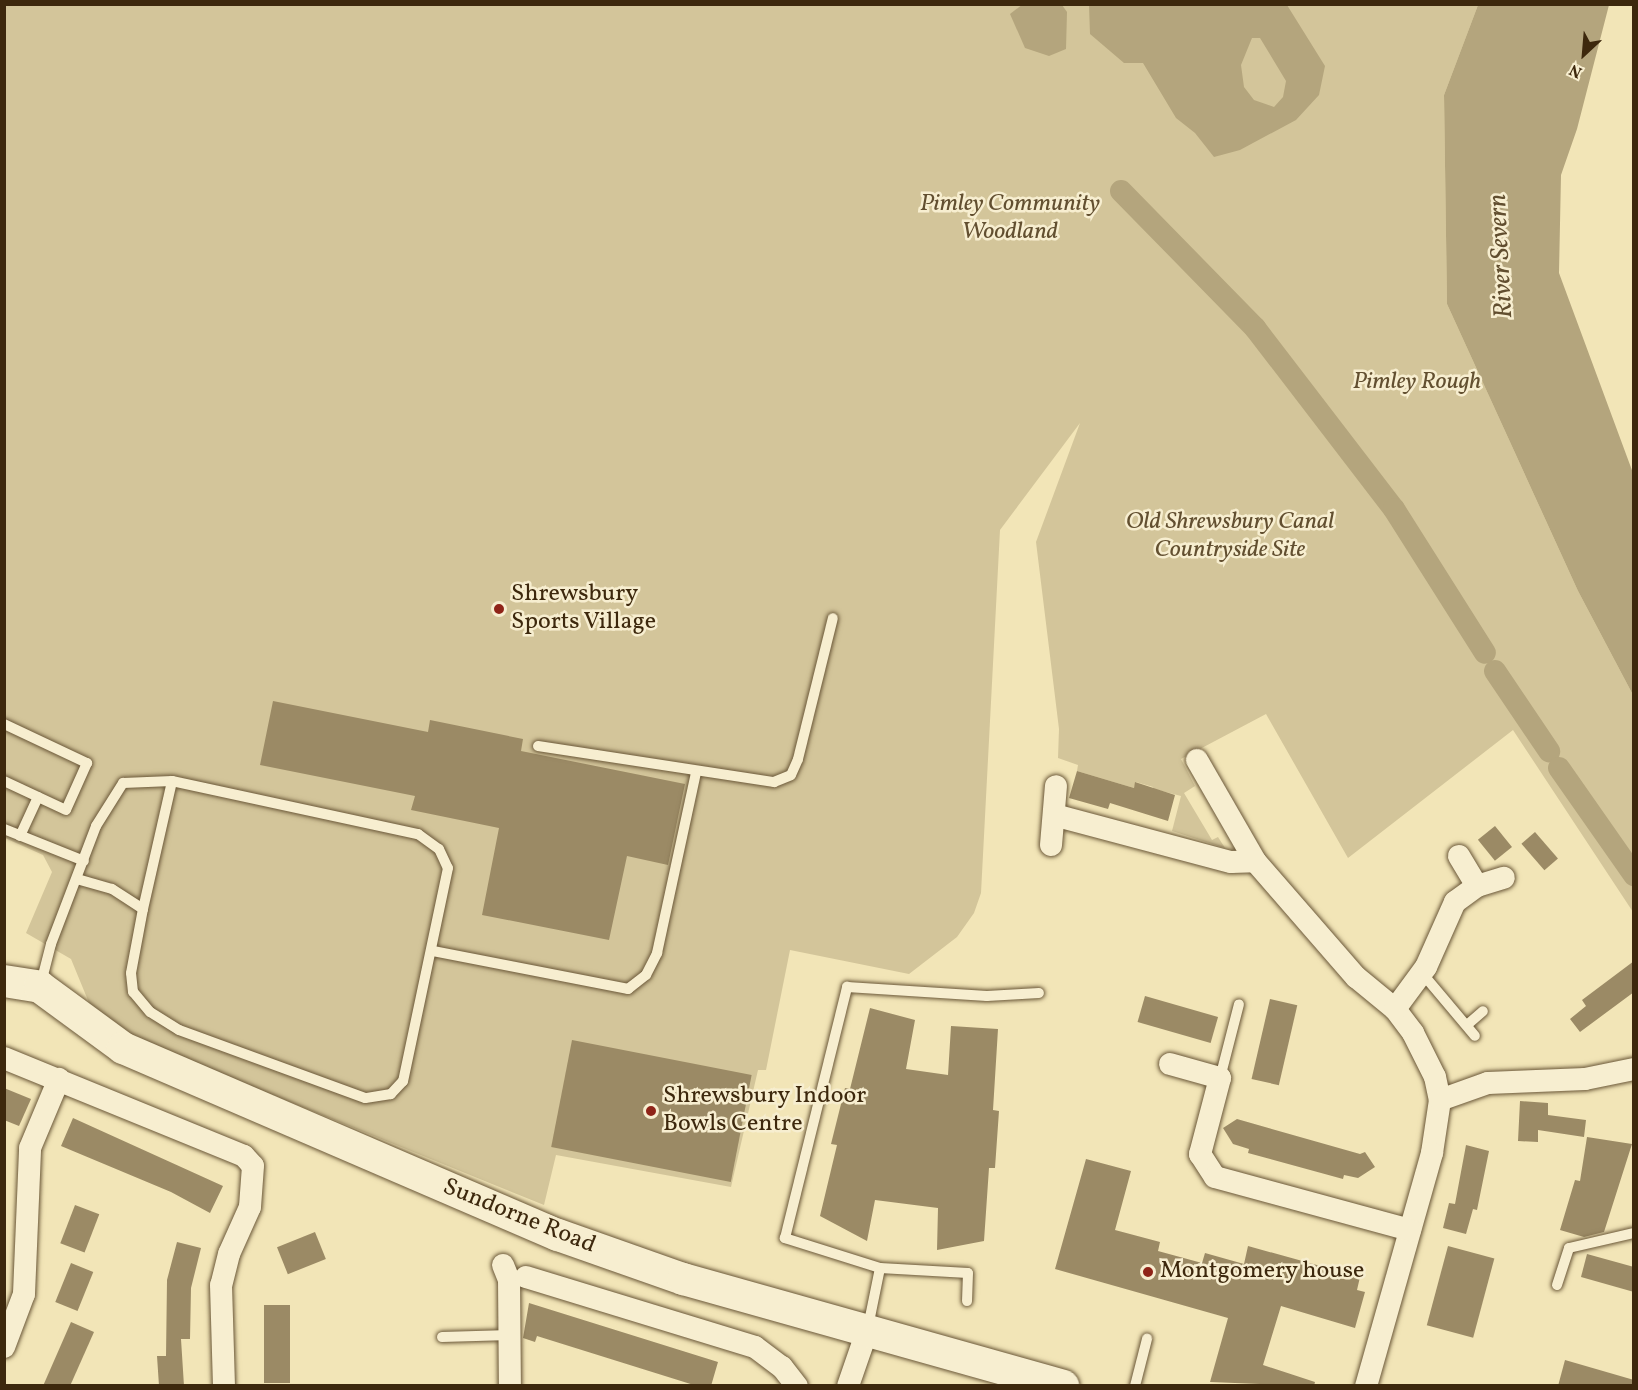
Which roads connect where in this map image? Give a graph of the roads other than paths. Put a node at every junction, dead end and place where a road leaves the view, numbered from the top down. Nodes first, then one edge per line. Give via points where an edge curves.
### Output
1 (833, 618) dead end
2 (4, 724) edge
3 (538, 746) dead end
4 (1197, 760) dead end
5 (696, 773) junction
6 (172, 780) junction
7 (4, 781) edge
8 (1056, 786) dead end
9 (38, 797) junction
10 (1054, 815) junction
11 (4, 829) edge
12 (20, 836) junction
13 (1051, 845) dead end
14 (1460, 856) dead end
15 (84, 861) junction
16 (1255, 861) junction
17 (77, 879) junction
18 (1504, 879) dead end
19 (1477, 885) junction
20 (143, 909) junction
21 (433, 951) junction
22 (1422, 973) junction
23 (4, 981) edge
24 (40, 987) junction
25 (1039, 993) dead end
26 (1239, 1004) dead end
27 (1395, 1009) junction
28 (1483, 1011) dead end
29 (1467, 1025) junction
30 (1475, 1036) dead end
31 (4, 1058) edge
32 (1170, 1064) dead end
33 (1634, 1069) edge
34 (1220, 1078) junction
35 (59, 1079) junction
36 (1440, 1100) junction
37 (1410, 1230) junction
38 (1634, 1233) edge
39 (503, 1264) dead end
40 (880, 1268) junction
41 (526, 1277) dead end
42 (1557, 1285) dead end
43 (967, 1301) dead end
44 (867, 1330) junction
45 (510, 1335) junction
46 (442, 1337) dead end
47 (1147, 1339) dead end
48 (4, 1347) edge
49 (853, 1384) edge
50 (225, 1386) edge
51 (510, 1386) edge
52 (797, 1386) edge
53 (1063, 1386) edge
54 (1136, 1386) edge
55 (1366, 1386) edge

1 - 5 lane via 791,775 774,782
2 - 9 lane via 87,763 66,810
3 - 5 lane
4 - 16 street
5 - 21 lane via 657,953 646,975 628,989
6 - 15 lane via 123,783 103,810
6 - 20 lane
6 - 21 lane via 418,834 439,849 448,868
7 - 9 lane
8 - 10 street
9 - 12 lane
10 - 13 street
10 - 16 street via 1231,862
11 - 12 lane
12 - 15 lane
14 - 19 street
15 - 17 lane
16 - 27 street via 1356,977
17 - 20 lane via 112,889
17 - 24 lane via 51,944
18 - 19 street
19 - 22 street via 1455,902
20 - 21 lane via 131,972 134,993 150,1012 178,1030 365,1098 391,1094 403,1081
22 - 27 street
22 - 29 lane
23 - 24 main road, Sundorne Road
24 - 44 main road, Sundorne Road via 123,1048 558,1235 683,1279
25 - 40 lane via 987,996 847,987 785,1238
26 - 34 lane
27 - 36 street via 1425,1055
28 - 29 lane
29 - 30 lane
31 - 35 street
32 - 34 street
33 - 36 street via 1585,1078 1488,1083
34 - 37 street via 1200,1154 1215,1177
35 - 48 street via 30,1148 24,1294
35 - 50 street via 244,1156 253,1166 250,1208 229,1254 221,1285
36 - 37 street via 1432,1153
37 - 55 street
38 - 42 lane via 1569,1248
39 - 45 street via 509,1280
40 - 43 lane via 969,1273
40 - 44 lane
41 - 52 street, Sundorne Road via 755,1347 782,1367
44 - 49 street
44 - 53 main road, Sundorne Road
45 - 46 lane
45 - 51 street
47 - 54 lane

